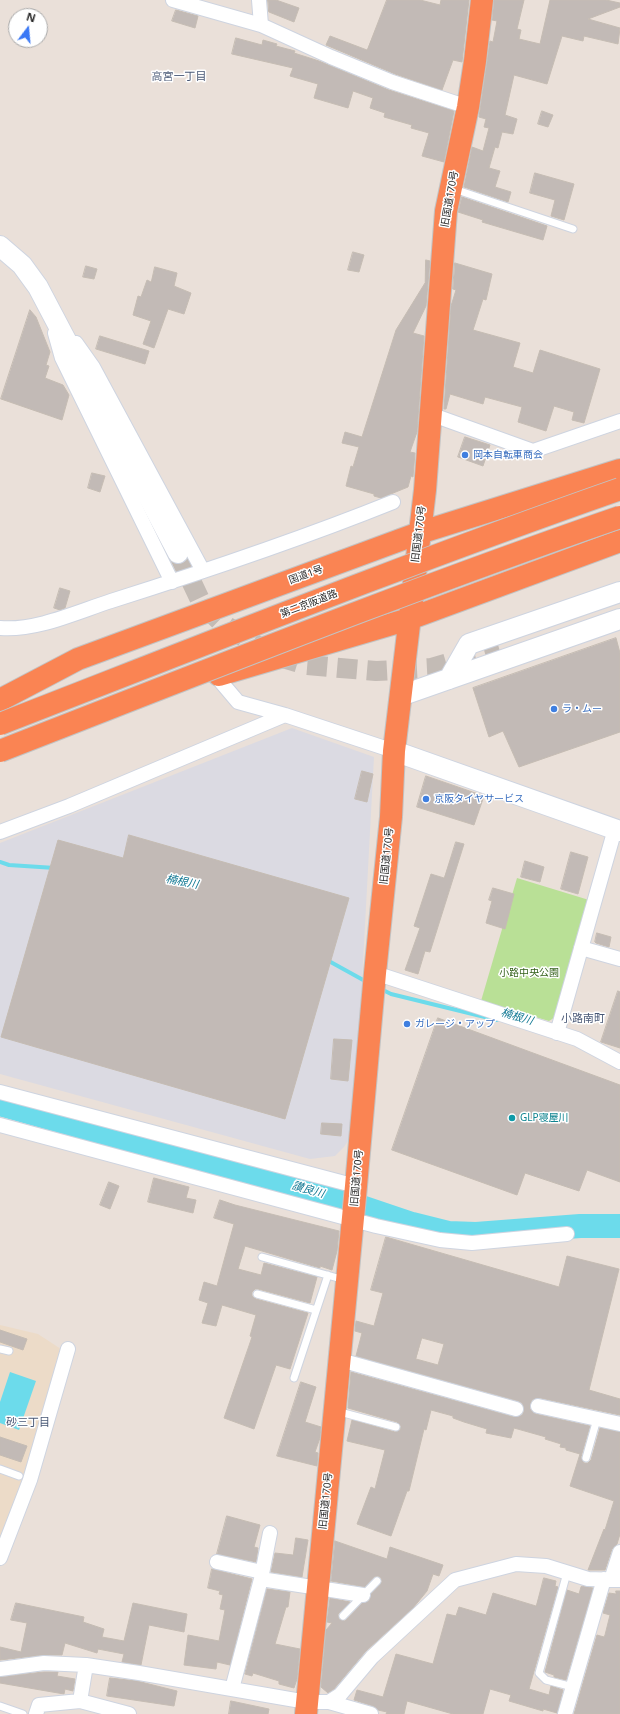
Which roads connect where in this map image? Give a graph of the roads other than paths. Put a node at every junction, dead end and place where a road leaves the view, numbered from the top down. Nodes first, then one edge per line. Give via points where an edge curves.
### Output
1 (173, 0) edge
2 (259, 0) edge
3 (482, 0) edge
4 (262, 25) junction
5 (468, 107) junction
6 (451, 188) junction
7 (573, 229) dead end
8 (0, 246) edge
9 (47, 304) junction
10 (430, 414) junction
11 (620, 421) edge
12 (620, 470) edge
13 (620, 489) edge
14 (393, 502) dead end
15 (620, 517) edge
16 (419, 533) junction
17 (620, 541) edge
18 (178, 553) tunnel mouth
19 (203, 571) junction
20 (172, 582) junction
21 (620, 592) edge
22 (620, 605) edge
23 (409, 620) junction
24 (620, 620) edge
25 (0, 628) edge
26 (499, 648) tunnel mouth
27 (216, 676) junction
28 (449, 680) junction
29 (400, 696) junction
30 (0, 700) edge
31 (284, 715) junction
32 (0, 724) edge
33 (0, 751) edge
34 (394, 751) junction
35 (0, 756) edge
36 (618, 830) edge
37 (0, 832) edge
38 (582, 948) junction
39 (620, 959) edge
40 (375, 973) junction
41 (557, 1033) junction
42 (620, 1062) edge
43 (0, 1092) edge
44 (0, 1125) edge
45 (356, 1189) junction
46 (353, 1218) junction
47 (567, 1234) dead end
48 (262, 1257) dead end
49 (338, 1278) junction
50 (257, 1294) dead end
51 (316, 1310) junction
52 (0, 1349) edge
53 (68, 1349) dead end
54 (9, 1351) dead end
55 (340, 1360) junction
56 (294, 1378) dead end
57 (538, 1406) dead end
58 (516, 1409) dead end
59 (335, 1411) junction
60 (597, 1419) junction
61 (620, 1424) edge
62 (396, 1427) dead end
63 (586, 1458) dead end
64 (0, 1469) edge
65 (19, 1476) dead end
66 (270, 1533) dead end
67 (620, 1552) edge
68 (0, 1558) edge
69 (217, 1562) dead end
70 (567, 1573) junction
71 (261, 1575) junction
72 (612, 1580) edge
73 (377, 1581) dead end
74 (318, 1587) junction
75 (363, 1595) junction
76 (343, 1616) dead end
77 (86, 1665) junction
78 (0, 1670) edge
79 (573, 1687) junction
80 (232, 1689) junction
81 (80, 1701) junction
82 (329, 1702) junction
83 (0, 1706) edge
84 (306, 1708) edge
85 (23, 1714) edge
86 (36, 1714) edge
87 (129, 1714) edge
88 (371, 1714) edge
89 (565, 1714) edge

1 - 4 street
2 - 4 street
3 - 5 highway, 旧国道170号
4 - 5 street via 385,79
5 - 6 highway, 旧国道170号
6 - 7 lane
6 - 10 highway, 旧国道170号 via 446,211
8 - 9 street via 22,264
9 - 18 street
9 - 19 street via 93,367
9 - 20 street via 62,358
10 - 11 street via 533,451
10 - 16 highway, 旧国道170号 via 425,490
12 - 16 highway, 国道1号
13 - 32 highway, 第二京阪道路, bridge via 385,575
14 - 19 street
15 - 33 highway, bridge via 387,601
16 - 23 highway, 旧国道170号
16 - 30 highway, 国道1号 via 78,659
17 - 23 highway
19 - 20 street
20 - 25 street via 31,627
21 - 28 street via 469,644
22 - 26 street
23 - 27 highway
23 - 29 highway, 旧国道170号
24 - 28 street
27 - 31 street via 238,702
27 - 35 highway
28 - 29 street
29 - 34 highway, 旧国道170号
31 - 34 street
31 - 37 street
34 - 36 street
34 - 40 highway, 旧国道170号 via 391,818
36 - 38 street
38 - 39 street
38 - 41 street
40 - 41 street
40 - 45 highway, 旧国道170号
41 - 42 street via 577,1039
43 - 45 street
44 - 46 street
45 - 46 highway, 旧国道170号
46 - 47 street via 440,1240 472,1243
46 - 49 highway, 旧国道170号
48 - 49 lane
49 - 51 lane
49 - 55 highway, 旧国道170号
50 - 51 lane
51 - 56 lane
52 - 54 lane
53 - 68 street via 30,1480
55 - 58 street
55 - 59 highway, 旧国道170号
57 - 60 street
59 - 62 lane
59 - 74 highway, 旧国道170号
60 - 61 street
60 - 63 lane
64 - 65 lane
66 - 71 street
67 - 72 street
69 - 71 street
70 - 72 street via 588,1579
70 - 79 lane via 539,1673 546,1680
70 - 82 street via 546,1566 516,1564 455,1580 372,1657 340,1695
71 - 74 street
71 - 80 street
72 - 79 street
73 - 75 lane
74 - 75 street
74 - 84 highway, 旧国道170号
75 - 76 lane
77 - 78 street via 44,1663
77 - 80 street
77 - 81 street
79 - 89 street
80 - 84 street
81 - 86 street via 39,1705
81 - 87 street
82 - 84 street
82 - 88 street
83 - 85 lane

